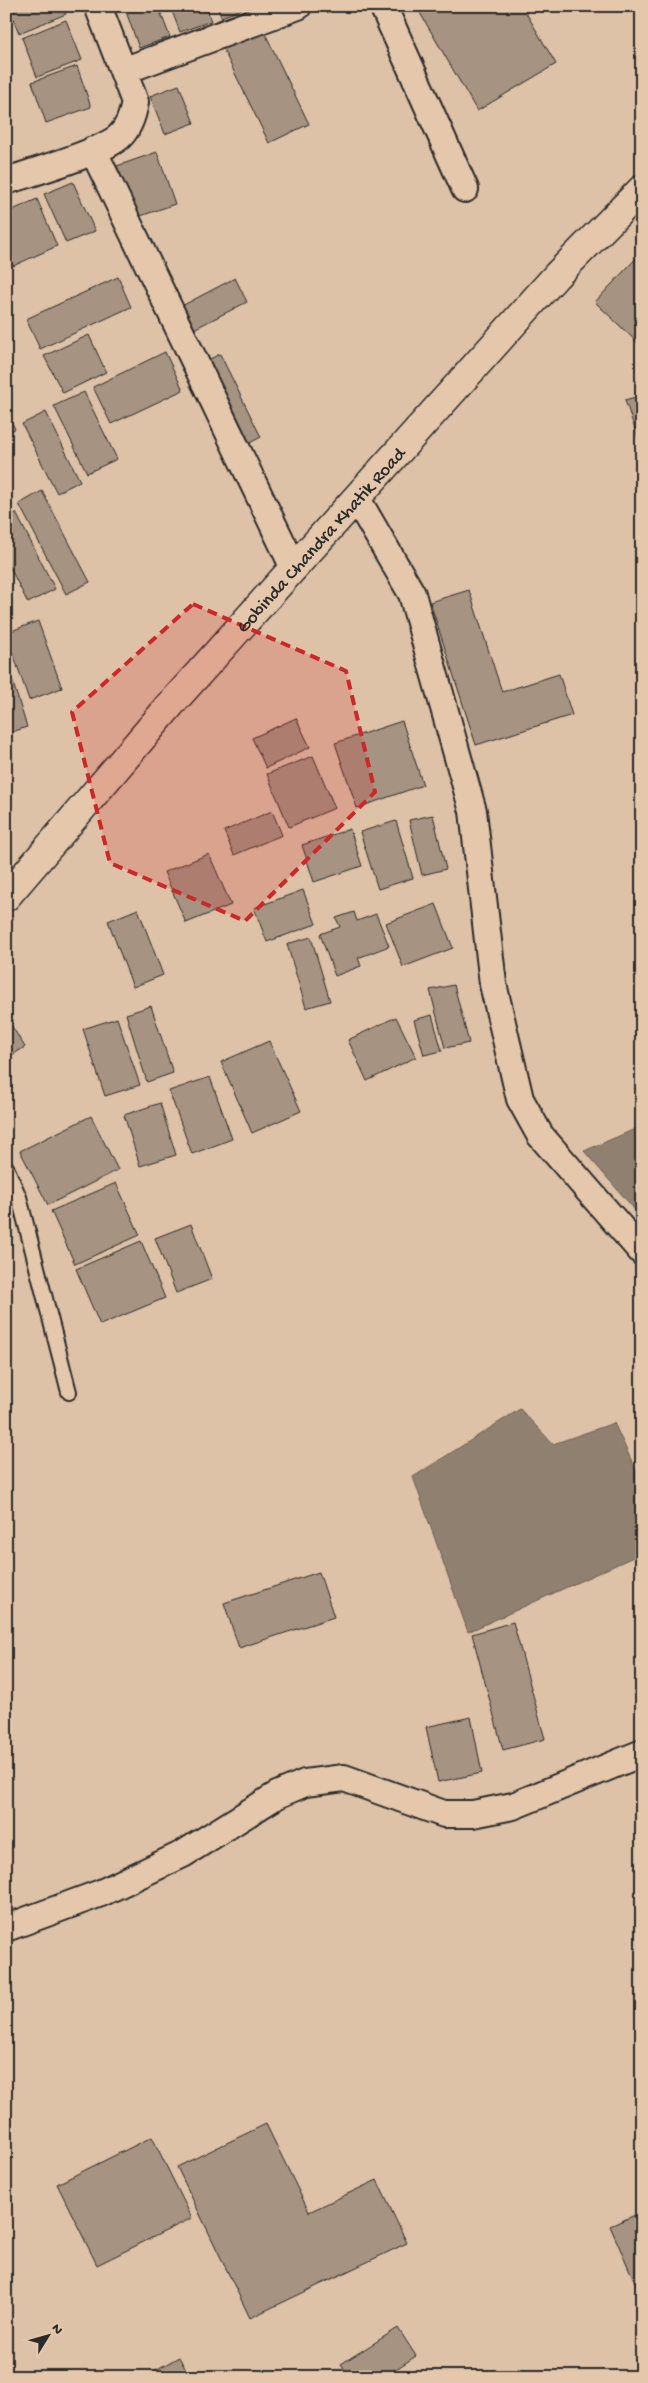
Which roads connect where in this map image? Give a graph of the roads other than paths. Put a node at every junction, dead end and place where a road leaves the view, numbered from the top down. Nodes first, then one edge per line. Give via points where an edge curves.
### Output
1 (98, 6) edge
2 (298, 6) edge
3 (383, 6) edge
4 (123, 71) junction
5 (93, 150) junction
6 (6, 181) edge
7 (465, 189) dead end
8 (642, 189) edge
9 (357, 499) junction
10 (294, 568) junction
11 (6, 897) edge
12 (6, 1167) edge
13 (642, 1252) edge
14 (69, 1392) dead end
15 (642, 1753) edge
16 (6, 1928) edge

1 - 4 street
2 - 4 street
3 - 7 street
4 - 5 street via 135,102 132,118 119,137
5 - 6 street
5 - 10 street
8 - 9 main road, Gobinda Chandra Khatik Road via 557,275
9 - 10 main road, Gobinda Chandra Khatik Road
9 - 13 street via 412,594 473,811 493,984 520,1099 540,1135
10 - 11 main road, Gobinda Chandra Khatik Road via 172,703
12 - 14 lane via 19,1197
15 - 16 street via 513,1806 473,1814 444,1814 344,1778 305,1783 277,1795 183,1854 117,1886

